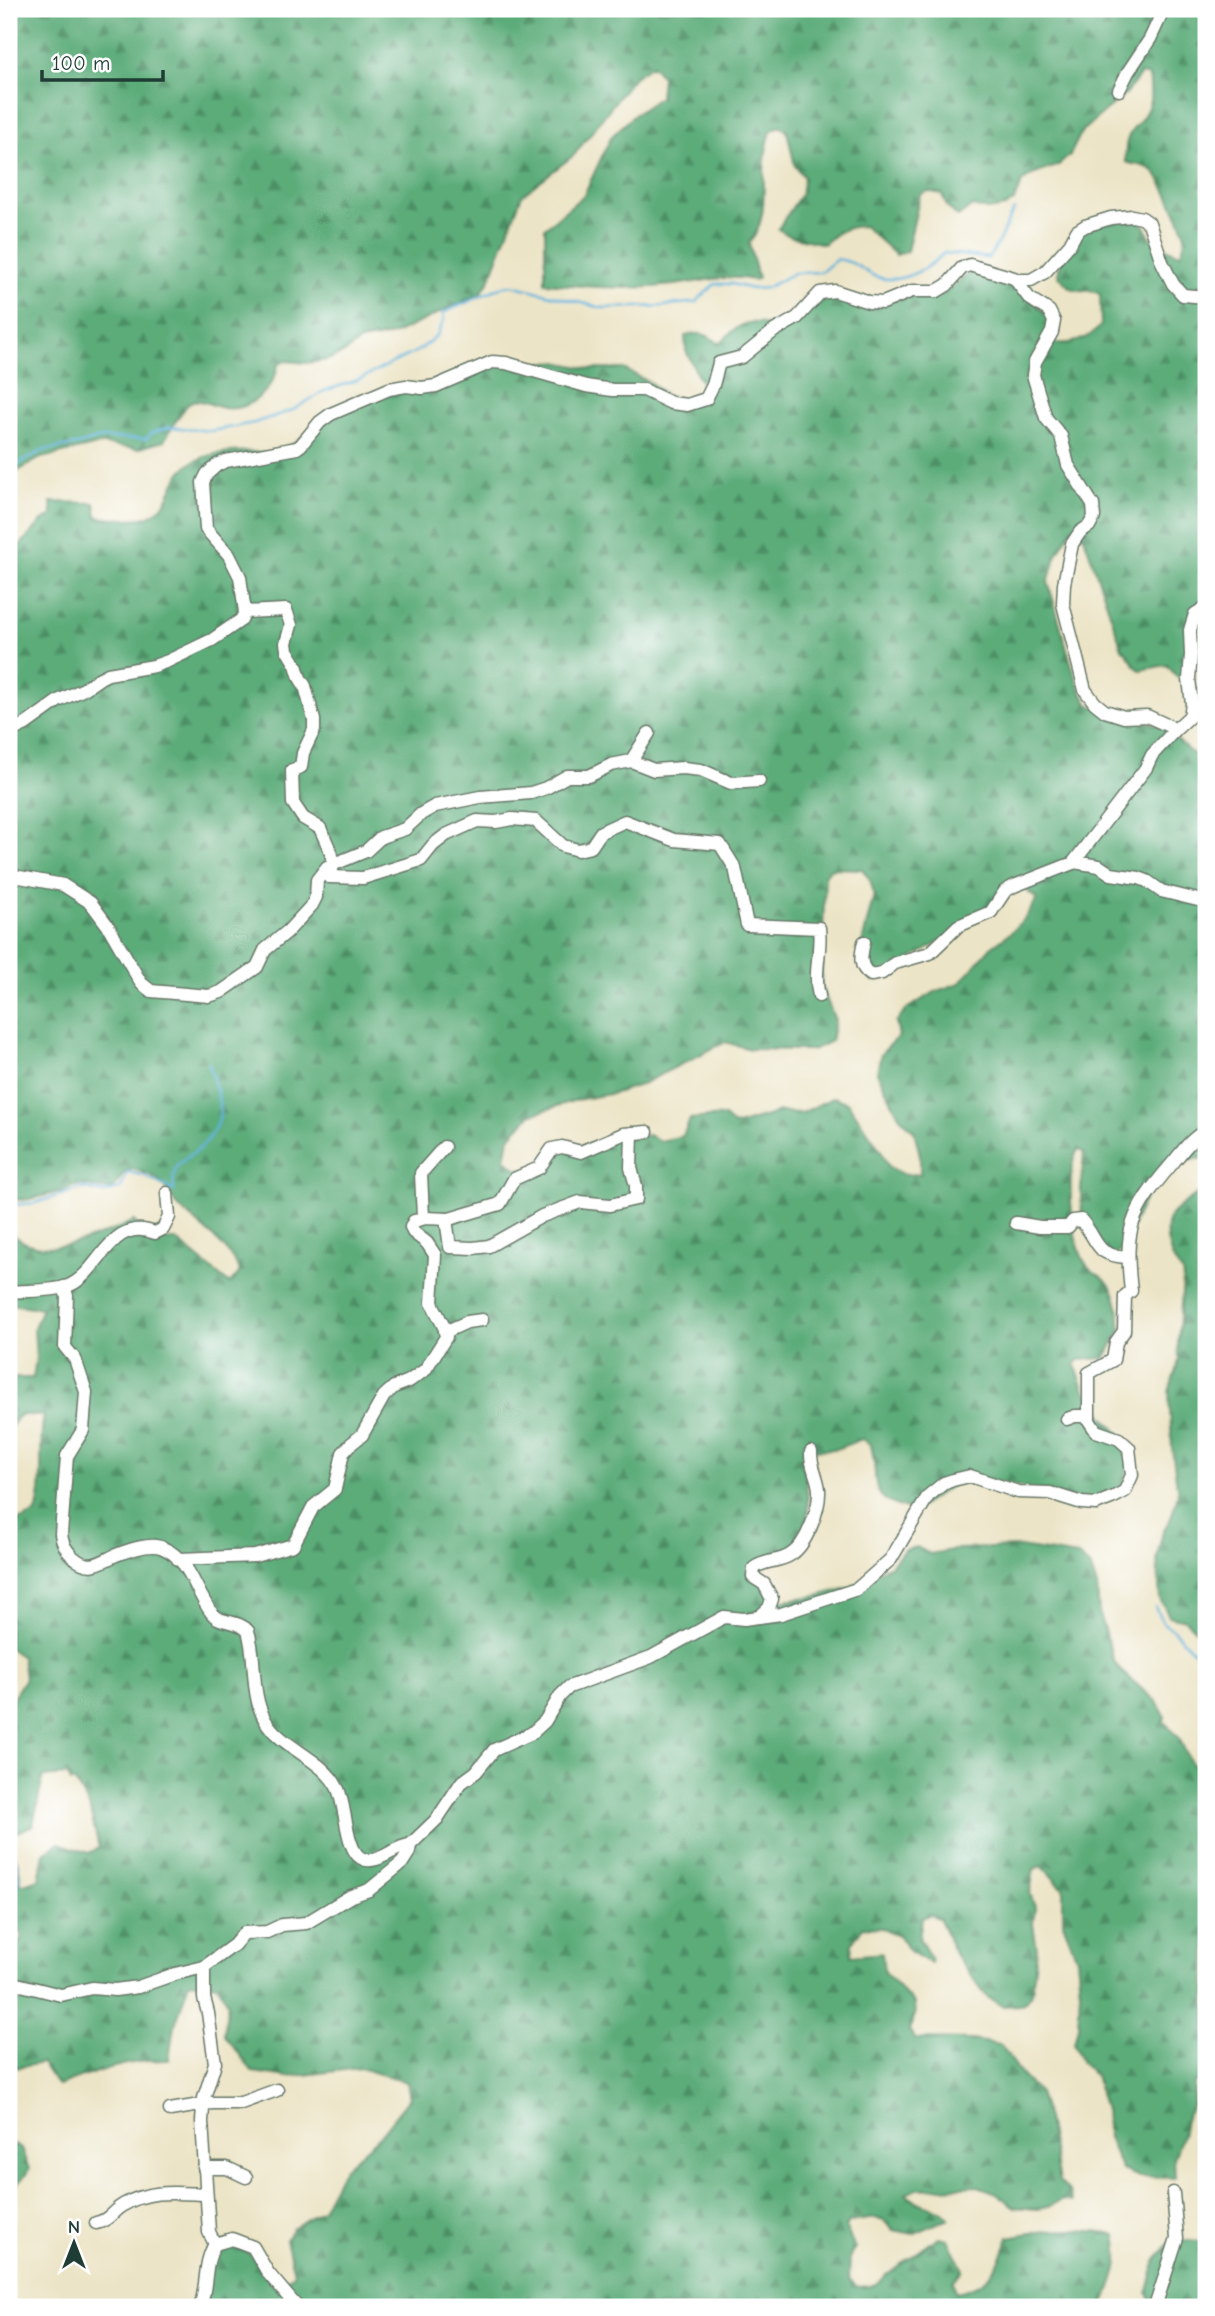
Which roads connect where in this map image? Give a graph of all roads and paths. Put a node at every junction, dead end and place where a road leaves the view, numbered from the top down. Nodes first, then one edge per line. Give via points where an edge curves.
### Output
1 (1164, 9) edge
2 (1119, 90) dead end
3 (1016, 280) junction
4 (1206, 297) edge
5 (1206, 607) edge
6 (245, 612) junction
7 (1174, 731) junction
8 (9, 732) edge
9 (649, 733) dead end
10 (631, 761) junction
11 (759, 781) dead end
12 (1074, 862) junction
13 (334, 863) junction
14 (9, 875) edge
15 (1206, 902) edge
16 (864, 942) dead end
17 (819, 996) dead end
18 (1206, 1131) edge
19 (647, 1132) dead end
20 (632, 1133) junction
21 (444, 1147) dead end
22 (167, 1193) dead end
23 (424, 1218) junction
24 (446, 1219) junction
25 (1016, 1223) dead end
26 (1127, 1257) junction
27 (64, 1287) junction
28 (9, 1292) edge
29 (482, 1320) dead end
30 (445, 1332) junction
31 (1067, 1419) dead end
32 (1089, 1419) junction
33 (811, 1452) dead end
34 (178, 1559) junction
35 (759, 1617) junction
36 (410, 1845) junction
37 (204, 1968) junction
38 (9, 1982) edge
39 (277, 2090) dead end
40 (204, 2105) junction
41 (170, 2110) dead end
42 (204, 2168) junction
43 (246, 2177) dead end
44 (1173, 2193) dead end
45 (206, 2194) junction
46 (96, 2222) dead end
47 (215, 2244) junction
48 (200, 2307) edge
49 (296, 2307) edge
50 (1155, 2307) edge

1 - 2 street
3 - 4 street via 1031,280 1045,272 1085,226 1132,216 1149,223 1173,284 1183,295
3 - 6 street via 970,265 961,268 944,288 907,293 883,303 835,291 820,293 797,317 742,357 719,363 709,394 694,405 671,402 645,390 586,386 498,362 436,386 389,389 331,414 302,446 226,461 207,474 203,482 206,529 236,566
3 - 7 street via 1028,298 1049,311 1055,321 1035,362 1035,386 1046,418 1061,436 1068,465 1093,505 1094,517 1072,544 1063,604 1085,690 1105,711 1124,717 1147,716
5 - 7 street via 1195,614 1190,630 1190,716
6 - 8 street via 237,624 212,640 154,666 108,674
6 - 13 street via 286,610 291,625 287,650 305,686 315,725 301,767 292,770 293,803 303,818 323,833
7 - 12 street
9 - 10 street
10 - 11 street via 654,770 701,770 731,783
10 - 13 street via 589,776 567,776 531,793 435,806 405,829 381,836 366,851
12 - 15 street
12 - 16 street via 1005,891 991,912 958,926 924,956 895,963 882,974 865,970 861,959
13 - 14 street via 321,872 312,905 265,950 257,967 209,996 151,991 141,983 97,909 85,898 63,884
13 - 17 street via 329,877 363,878 421,860 446,835 473,822 512,818 536,821 563,846 578,850 591,847 601,832 625,821 674,840 720,844 735,867 747,925 819,928
18 - 26 street via 1195,1136 1142,1201 1133,1219
19 - 20 street
20 - 24 street via 581,1153 552,1149 539,1168 514,1179 500,1204
20 - 24 street via 636,1199 610,1205 585,1201 570,1205 482,1247 450,1247
21 - 23 street via 421,1173
22 - 27 street via 169,1217 163,1229 125,1233 78,1280
23 - 24 street
23 - 30 street via 414,1221 411,1230 435,1255 432,1303
25 - 26 street via 1068,1227 1081,1220 1101,1250
26 - 32 street via 1131,1291 1125,1296 1124,1331 1116,1342 1113,1360 1089,1373
27 - 28 street
27 - 34 street via 65,1346 75,1359 86,1392 83,1430 67,1456 63,1545 79,1562 91,1566 152,1545
29 - 30 street
30 - 34 street via 425,1370 389,1391 362,1436 346,1448 335,1489 313,1507 293,1545 255,1556
31 - 32 street via 1082,1415
32 - 35 street via 1096,1431 1129,1448 1132,1475 1125,1491 1104,1502 1082,1503 1050,1493 1018,1492 970,1476 944,1483 928,1496 891,1559 857,1589
33 - 35 street via 819,1488 811,1523 800,1548 754,1568 754,1577 764,1584 772,1600
34 - 36 street via 198,1585 211,1613 248,1631 265,1720 337,1789 354,1852 369,1860
35 - 36 street via 724,1617 651,1657 569,1687 532,1733 494,1750
36 - 37 street via 401,1863 369,1889 306,1923 244,1933
37 - 38 street via 138,1987 92,1988 61,1996
37 - 40 street via 215,2063
39 - 40 street via 241,2103
40 - 41 street
40 - 42 street
42 - 43 street via 227,2168
42 - 45 street
44 - 50 street via 1177,2238
45 - 46 street via 148,2193
45 - 47 street via 209,2232
47 - 48 street via 207,2261
47 - 49 street via 232,2239 253,2247

